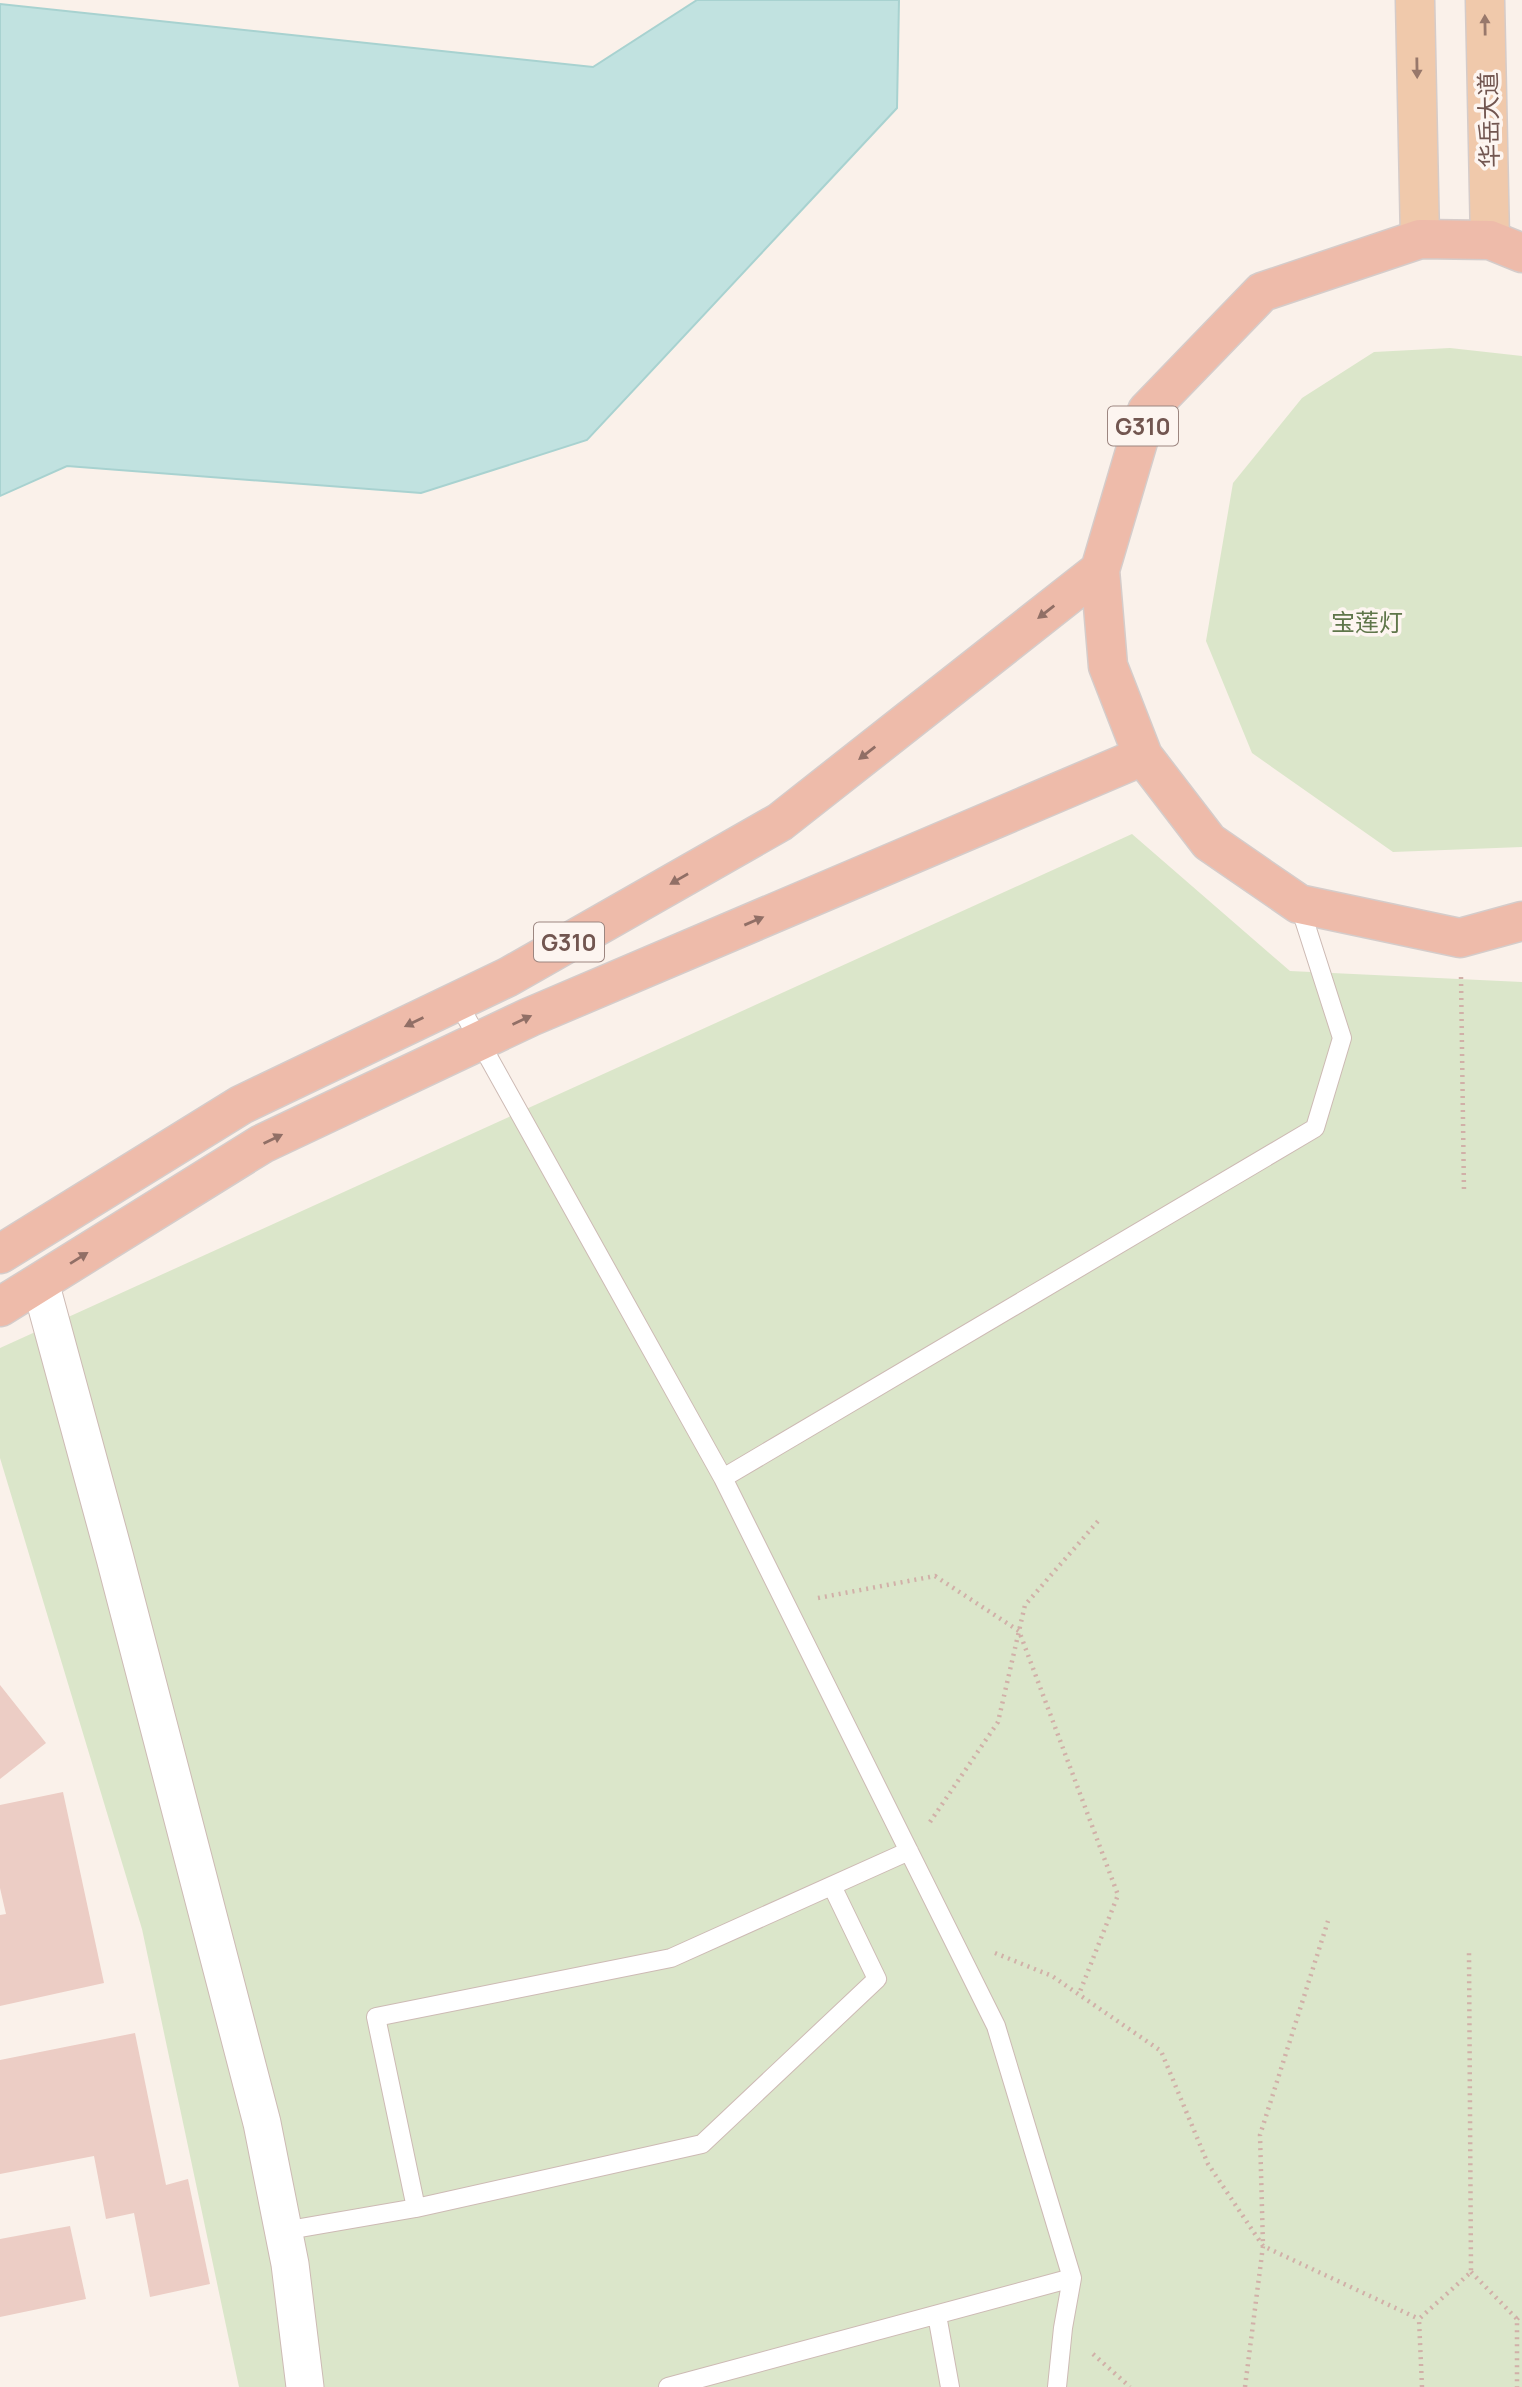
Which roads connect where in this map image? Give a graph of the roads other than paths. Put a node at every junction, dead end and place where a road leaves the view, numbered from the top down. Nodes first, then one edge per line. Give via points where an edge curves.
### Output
1 (1415, 0) edge
2 (1485, 0) edge
3 (1420, 239) junction
4 (1506, 246) edge
5 (1100, 570) junction
6 (1143, 756) junction
7 (1299, 904) junction
8 (1522, 921) edge
9 (457, 1001) junction
10 (480, 1040) junction
11 (0, 1254) edge
12 (40, 1282) junction
13 (0, 1307) edge
14 (723, 1478) junction
15 (909, 1851) junction
16 (832, 1886) junction
17 (416, 2208) junction
18 (283, 2231) junction
19 (1072, 2278) junction
20 (937, 2315) junction
21 (305, 2387) edge
22 (668, 2387) edge
23 (950, 2387) edge
24 (1057, 2387) edge

1 -> 3 main road
4 -> 2 main road, 华岳大道
3 - 4 highway, G310
3 - 5 highway, G310 via 1262,292 1147,411
5 - 6 highway, G310 via 1108,666
5 -> 9 highway, G310 via 780,822 508,977
6 - 7 highway, G310 via 1209,842
10 -> 6 highway, G310
7 - 8 highway, G310 via 1460,938
7 - 14 lane via 1342,1038 1315,1128
9 - 10 lane
9 -> 11 highway, G310 via 241,1105
12 -> 10 highway, G310 via 262,1144
10 - 14 lane
12 - 13 highway, G310
12 - 18 street via 262,2123
14 - 15 lane
15 - 16 lane
15 - 19 lane via 996,2026
16 - 17 lane via 877,1979 702,2144
16 - 17 lane via 671,1958 376,2017
17 - 18 lane
18 - 21 street
19 - 20 lane
19 - 24 lane
20 - 22 lane
20 - 23 lane

